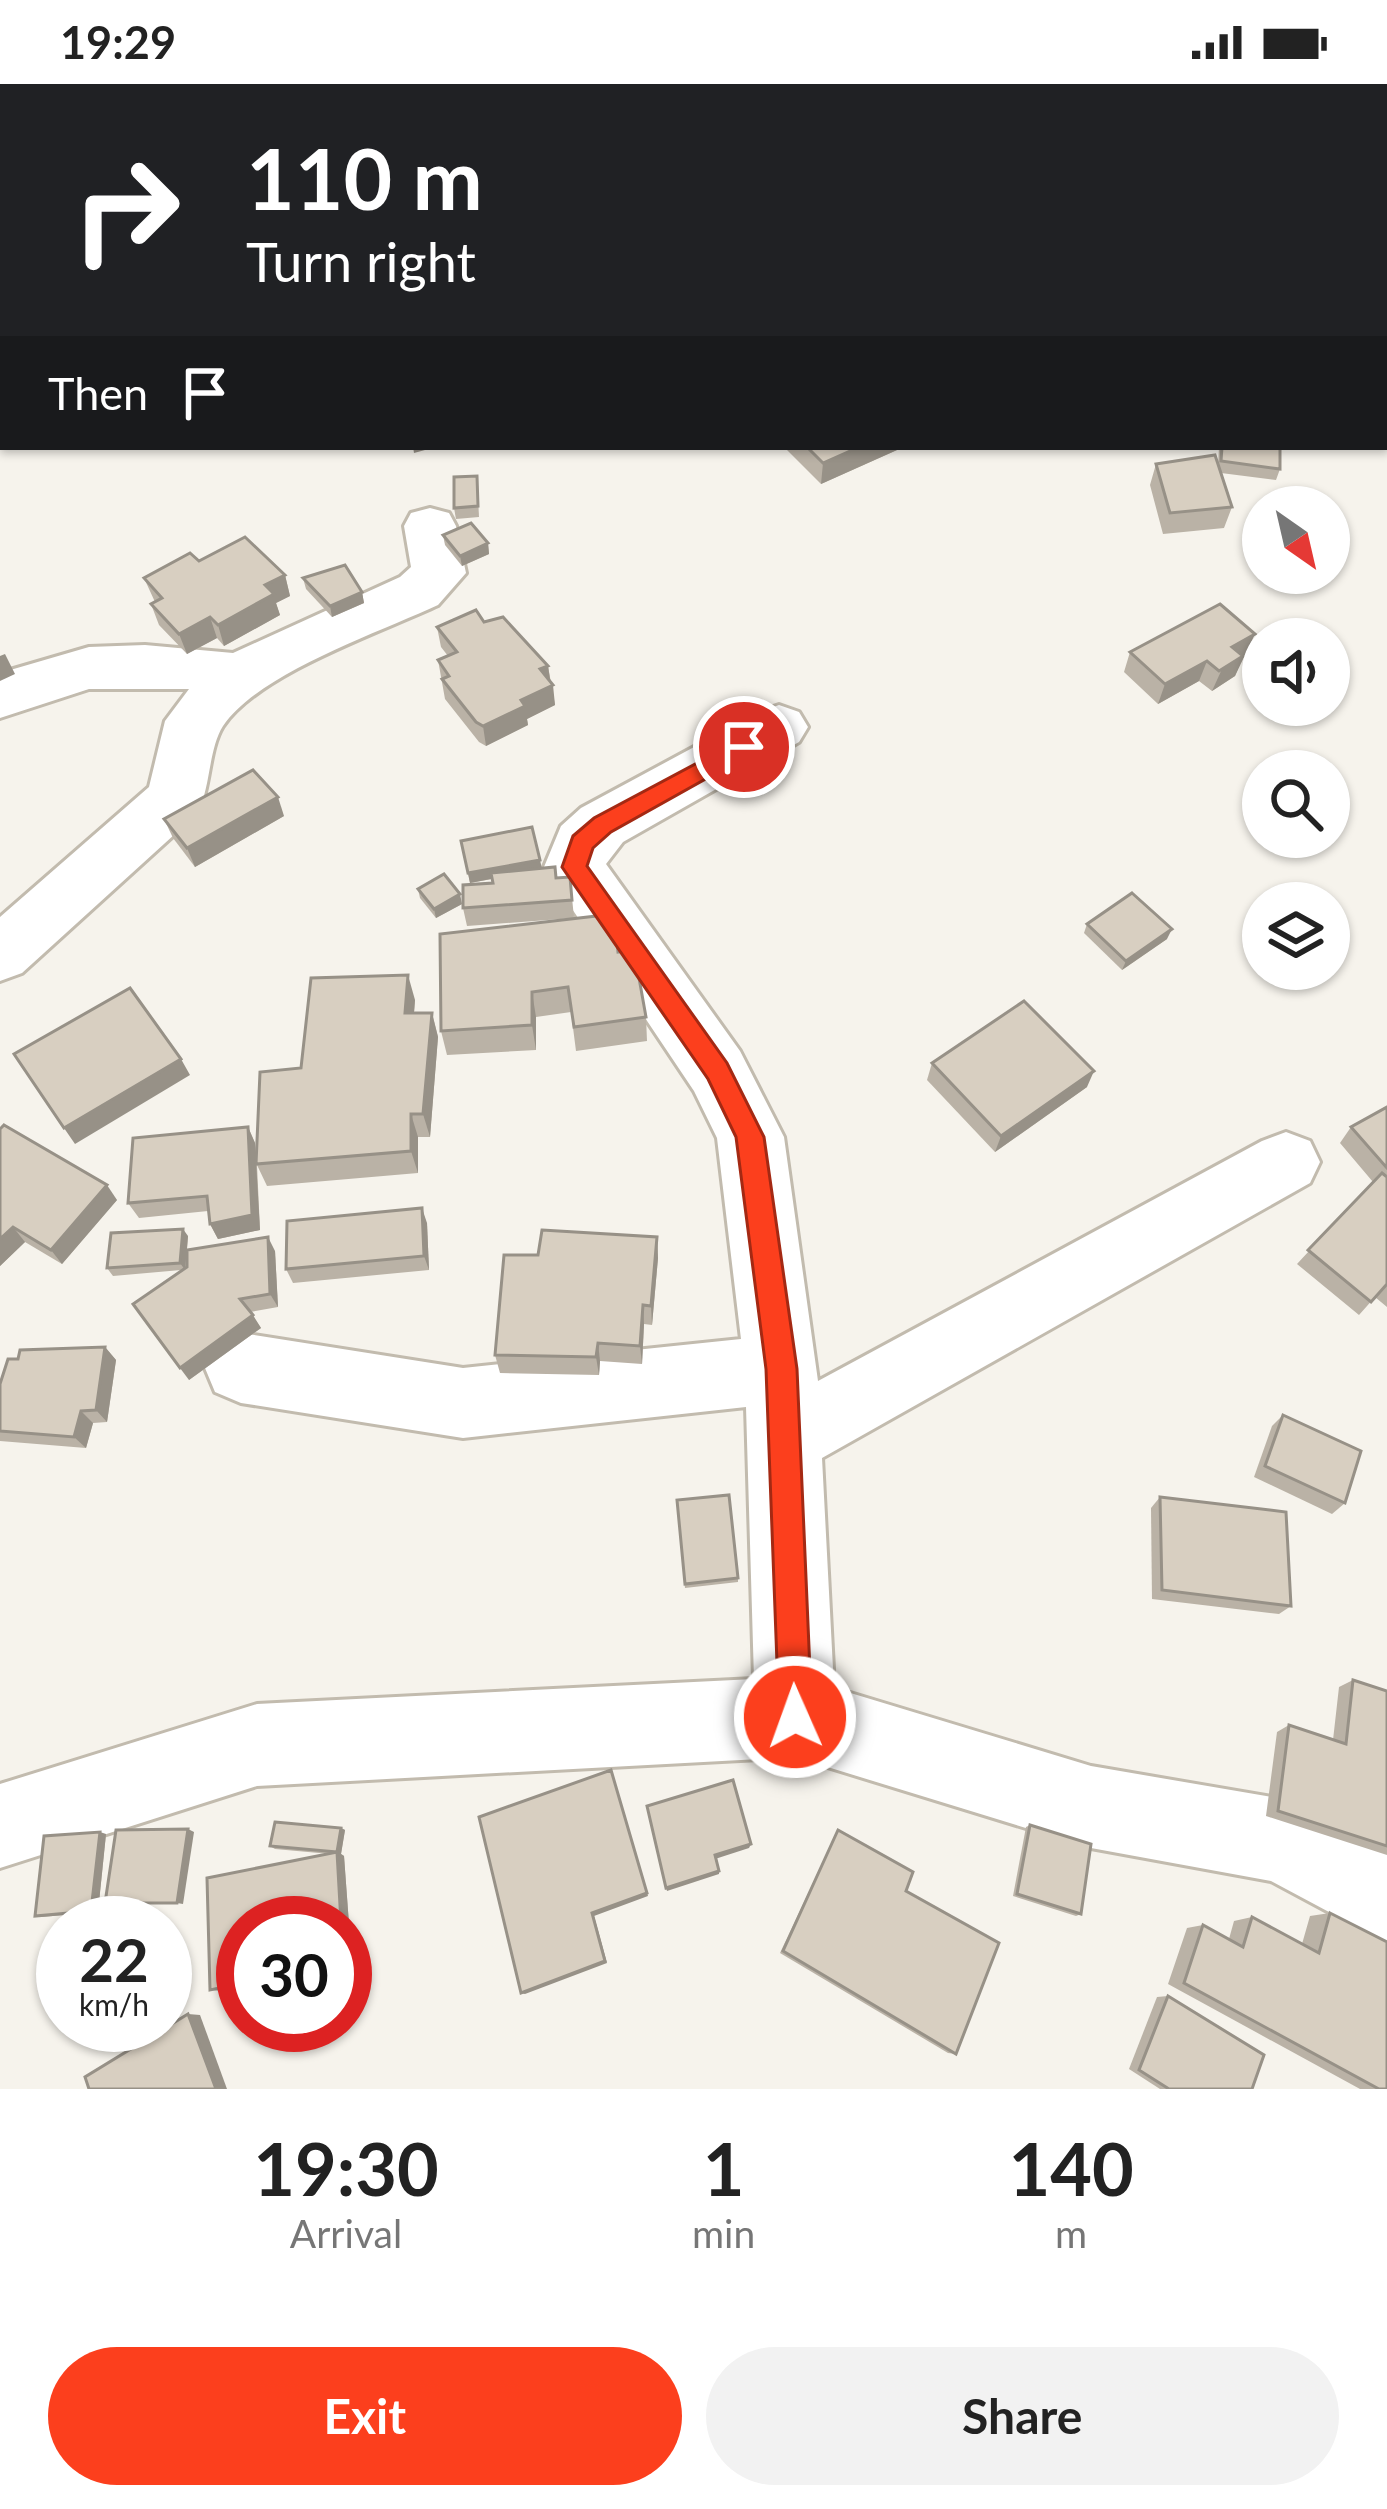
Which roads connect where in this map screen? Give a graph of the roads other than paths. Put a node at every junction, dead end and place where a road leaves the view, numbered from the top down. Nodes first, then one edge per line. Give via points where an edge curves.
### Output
1 (430, 526) dead end
2 (238, 674) junction
3 (0, 697) edge
4 (779, 727) dead end
5 (0, 955) edge
6 (1286, 1162) dead end
7 (241, 1368) dead end
8 (784, 1403) junction
9 (795, 1717) junction
10 (0, 1826) edge
11 (1387, 1901) edge

1 - 2 street via 439,573 418,591
2 - 3 street via 83,665
2 - 5 street via 194,721 176,798
4 - 8 street via 602,825 582,843 574,867 717,1071 750,1137
6 - 8 street
7 - 8 street via 463,1403
8 - 9 street
9 - 10 street via 257,1745
9 - 11 street via 1091,1807 1282,1841

